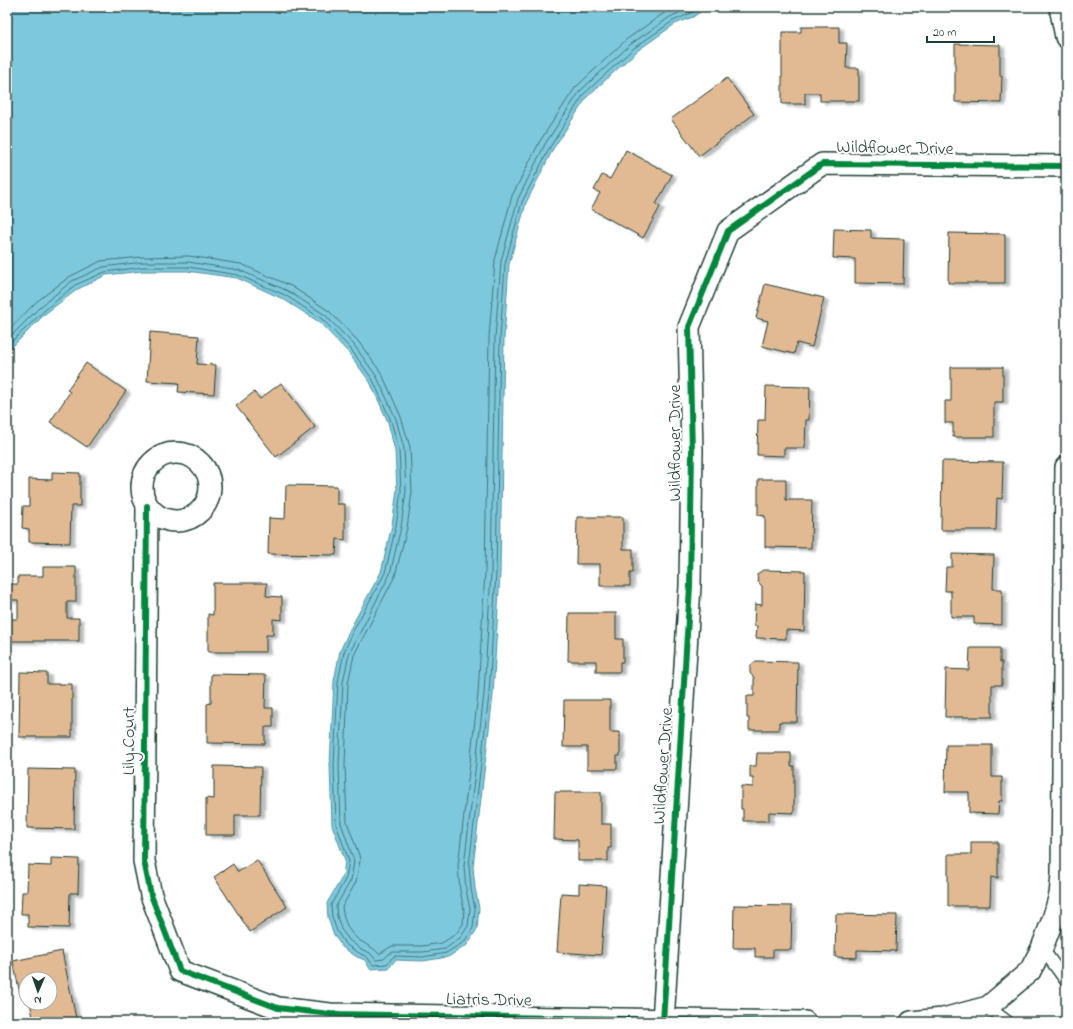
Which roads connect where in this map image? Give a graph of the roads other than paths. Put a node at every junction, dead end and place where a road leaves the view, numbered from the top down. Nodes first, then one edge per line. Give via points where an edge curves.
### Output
1 (1060, 7) edge
2 (1066, 37) edge
3 (1066, 166) edge
4 (1066, 467) edge
5 (146, 506) dead end
6 (1042, 948) junction
7 (180, 971) joint
8 (1066, 981) edge
9 (988, 1007) junction
10 (663, 1020) edge
11 (805, 1022) edge
12 (911, 1022) edge
13 (1008, 1022) edge

1 - 2 street
3 - 10 street, Wildflower Drive via 822,164 728,230 689,327 692,451 690,586
4 - 6 street via 1062,874 1060,895
5 - 7 street, Lily Court via 144,861 151,895
6 - 8 lane
6 - 9 street via 1030,971
7 - 10 street, Liatris Drive via 278,1008 330,1014
9 - 12 street via 943,1019
9 - 13 lane
10 - 11 street, Liatris Drive

